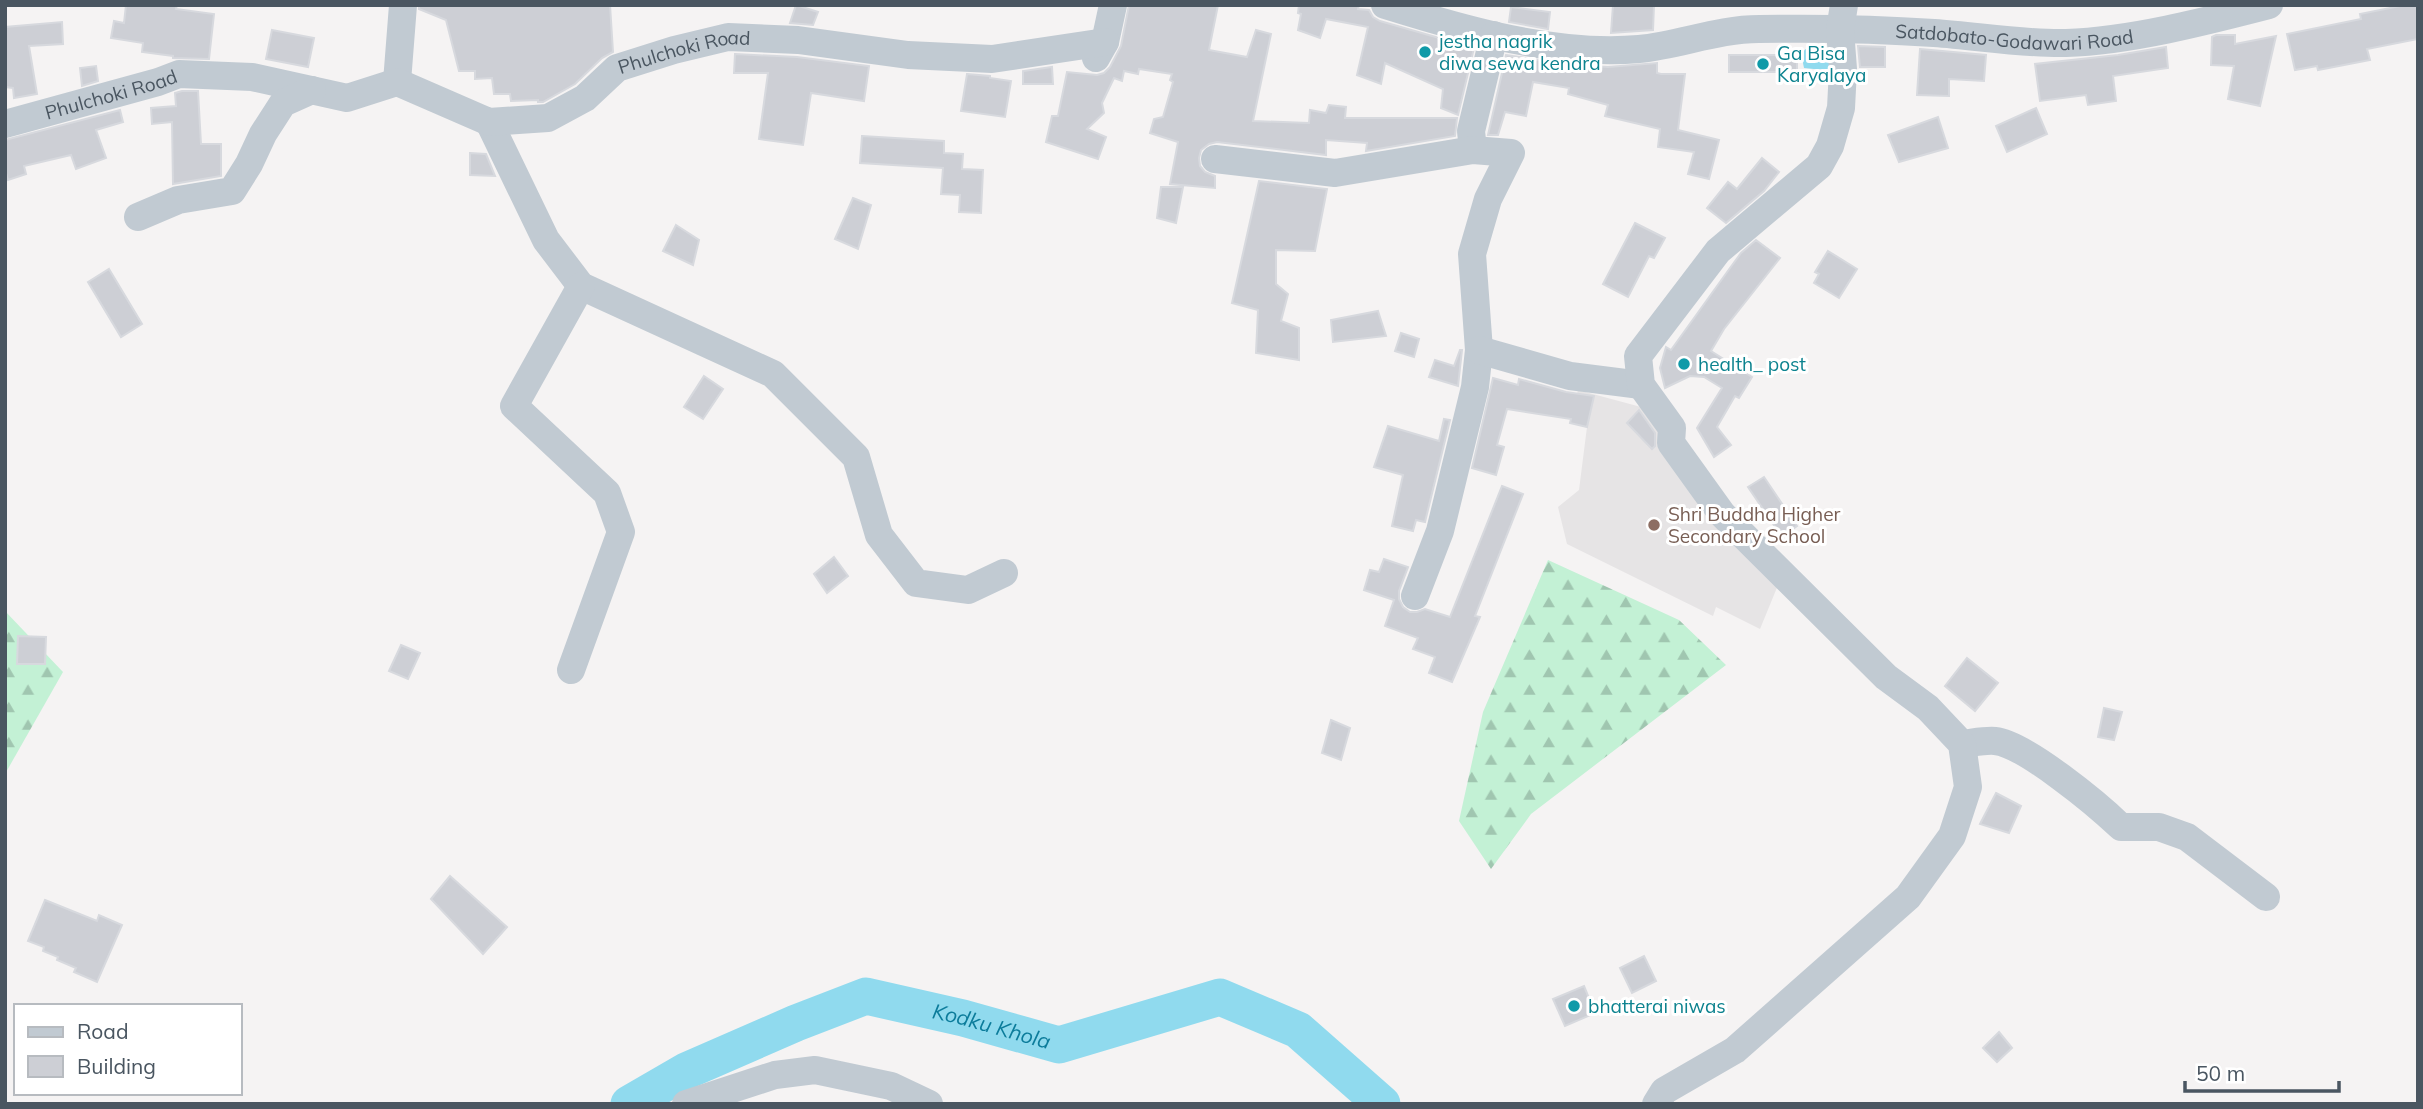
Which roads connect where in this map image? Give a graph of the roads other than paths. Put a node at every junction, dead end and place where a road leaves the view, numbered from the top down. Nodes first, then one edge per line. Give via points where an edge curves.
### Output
1 (403, 5) edge
2 (1113, 5) edge
3 (1385, 5) edge
4 (2269, 5) edge
5 (1842, 18) edge
6 (1494, 36) junction
7 (397, 82) junction
8 (312, 90) junction
9 (489, 122) junction
10 (5, 124) edge
11 (1473, 150) junction
12 (1216, 159) dead end
13 (138, 217) dead end
14 (581, 286) junction
15 (1479, 349) junction
16 (1641, 385) junction
17 (1004, 573) dead end
18 (1415, 596) dead end
19 (571, 670) dead end
20 (1962, 744) junction
21 (2266, 897) dead end
22 (686, 1104) edge
23 (929, 1104) edge
24 (1656, 1104) edge

1 - 7 street
2 - 9 street, Phulchoki Road via 1099,53 992,59 728,37 617,68 584,99 548,118
3 - 6 street, Satdobato-Godawari Road
4 - 5 street, Satdobato-Godawari Road via 2116,39 2065,43 1932,33
5 - 6 street, Satdobato-Godawari Road via 1626,49 1559,46
5 - 16 street via 1841,108 1830,146 1819,166 1718,251 1638,356
6 - 11 street via 1471,131
7 - 8 street, Phulchoki Road via 346,97
7 - 9 street, Phulchoki Road
8 - 10 street, Phulchoki Road via 252,77 179,74
8 - 13 street via 284,103 232,191 177,200
9 - 14 street via 546,240
11 - 12 street via 1335,173
11 - 15 street via 1511,153 1488,199 1472,254
14 - 17 street via 773,374 856,457 879,535 916,583 968,590
14 - 19 street via 514,406 607,494 621,532
15 - 16 street via 1570,376
15 - 18 street via 1475,387 1440,531
16 - 20 street via 1672,428 1671,443 1722,514 1886,677 1928,708
20 - 21 street via 1995,741 2017,750 2056,773 2121,827 2159,827 2187,837
20 - 24 street via 1968,787 1952,836 1908,897 1734,1050 1664,1091
22 - 23 street via 775,1075 815,1070 891,1086

